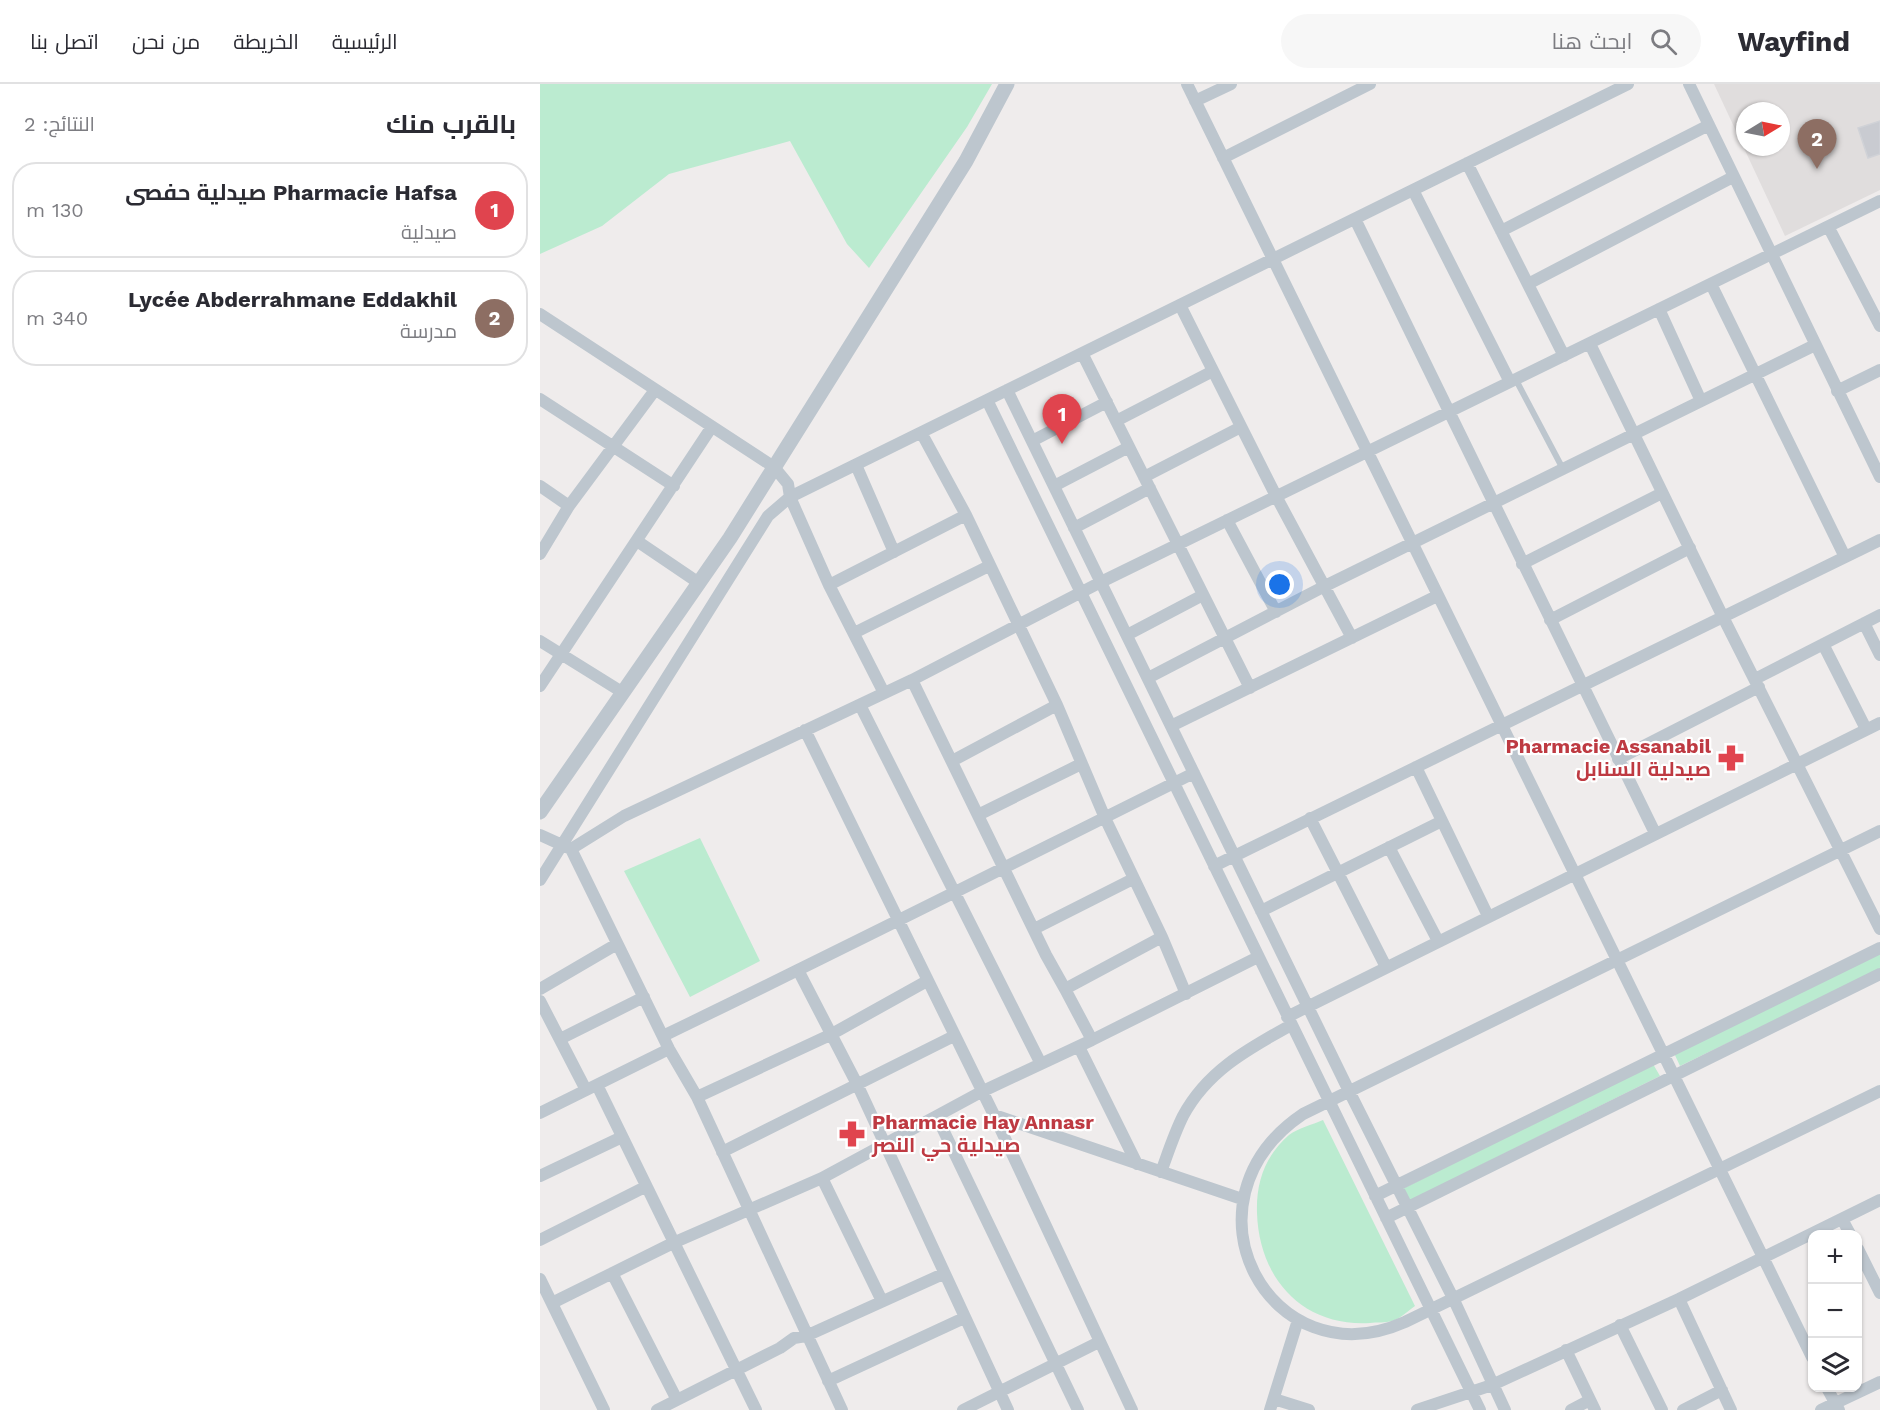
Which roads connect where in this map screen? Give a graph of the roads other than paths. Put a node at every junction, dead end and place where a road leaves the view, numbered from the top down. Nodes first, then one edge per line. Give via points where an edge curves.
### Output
1 (1007, 84) edge
2 (1187, 84) edge
3 (1231, 84) edge
4 (1370, 84) edge
5 (1628, 84) edge
6 (1689, 84) edge
7 (1195, 101) junction
8 (1708, 125) junction
9 (1223, 158) junction
10 (1467, 163) junction
11 (1733, 177) junction
12 (1413, 190) junction
13 (1879, 203) edge
14 (1355, 219) junction
15 (1828, 228) junction
16 (1501, 231) junction
17 (1770, 255) junction
18 (1272, 259) junction
19 (1528, 284) junction
20 (1711, 284) junction
21 (1180, 305) junction
22 (1659, 309) junction
23 (540, 314) edge
24 (1880, 326) edge
25 (1590, 344) junction
26 (1815, 345) junction
27 (1082, 353) junction
28 (1564, 356) junction
29 (1880, 370) edge
30 (1214, 371) junction
31 (1755, 375) junction
32 (1513, 381) junction
33 (655, 390) junction
34 (1007, 390) junction
35 (1837, 391) junction
36 (540, 399) edge
37 (987, 400) junction
38 (1701, 401) junction
39 (1107, 402) junction
40 (1448, 412) junction
41 (1116, 421) junction
42 (1241, 427) junction
43 (711, 428) junction
44 (922, 434) junction
45 (1634, 434) junction
46 (1032, 441) junction
47 (613, 446) junction
48 (1129, 447) junction
49 (1367, 453) junction
50 (856, 465) junction
51 (774, 467) junction
52 (1563, 469) junction
53 (1880, 477) edge
54 (1147, 482) junction
55 (540, 486) edge
56 (674, 486) junction
57 (1054, 486) junction
58 (1662, 493) junction
59 (1276, 496) junction
60 (790, 497) junction
61 (1493, 503) junction
62 (569, 506) junction
63 (966, 516) junction
64 (1227, 520) junction
65 (1074, 528) junction
66 (1880, 540) edge
67 (637, 541) junction
68 (1411, 543) junction
69 (1178, 544) junction
70 (1690, 548) junction
71 (894, 552) junction
72 (540, 554) edge
73 (1845, 557) junction
74 (1522, 564) junction
75 (989, 566) junction
76 (1101, 582) junction
77 (699, 583) junction
78 (829, 585) junction
79 (1325, 586) junction
80 (1082, 592) junction
81 (1203, 595) junction
82 (1437, 596) junction
83 (1276, 612) junction
84 (1722, 615) junction
85 (1880, 615) edge
86 (1550, 620) junction
87 (1864, 623) junction
88 (1017, 625) junction
89 (854, 633) junction
90 (1127, 635) junction
91 (1225, 638) junction
92 (1352, 638) junction
93 (540, 641) edge
94 (1822, 644) junction
95 (561, 654) junction
96 (1880, 655) edge
97 (1148, 678) junction
98 (912, 680) junction
99 (1757, 683) junction
100 (540, 686) edge
101 (1582, 686) junction
102 (1250, 688) junction
103 (622, 692) junction
104 (884, 693) junction
105 (860, 705) junction
106 (1057, 705) junction
107 (1880, 723) edge
108 (1171, 726) junction
109 (1500, 726) junction
110 (1866, 729) junction
111 (805, 730) junction
112 (1618, 759) junction
113 (952, 761) junction
114 (1797, 762) junction
115 (1081, 764) junction
116 (1416, 767) junction
117 (1194, 773) junction
118 (1174, 783) junction
119 (545, 795) edge
120 (540, 813) edge
121 (980, 814) junction
122 (1104, 818) junction
123 (1310, 818) junction
124 (1442, 821) junction
125 (1880, 831) edge
126 (1655, 833) junction
127 (540, 835) edge
128 (566, 847) junction
129 (1389, 847) junction
130 (1840, 850) junction
131 (1234, 856) junction
132 (1214, 866) junction
133 (1005, 867) junction
134 (1338, 873) junction
135 (1573, 874) junction
136 (1133, 879) junction
137 (540, 880) edge
138 (955, 891) junction
139 (1261, 911) junction
140 (1488, 916) junction
141 (897, 922) junction
142 (1034, 929) junction
143 (1880, 929) edge
144 (1162, 938) junction
145 (1438, 940) junction
146 (617, 944) junction
147 (1880, 948) edge
148 (1258, 957) junction
149 (1616, 961) junction
150 (1386, 967) junction
151 (798, 970) junction
152 (1880, 974) edge
153 (927, 981) junction
154 (540, 989) edge
155 (1065, 989) junction
156 (1186, 994) junction
157 (644, 997) junction
158 (540, 1001) edge
159 (1308, 1006) junction
160 (1289, 1021) junction
161 (830, 1035) junction
162 (663, 1036) junction
163 (954, 1036) junction
164 (560, 1040) junction
165 (1092, 1040) junction
166 (1079, 1047) junction
167 (669, 1049) junction
168 (1662, 1054) junction
169 (1041, 1064) junction
170 (1673, 1076) junction
171 (858, 1086) junction
172 (592, 1088) junction
173 (1349, 1091) junction
174 (1880, 1091) edge
175 (981, 1092) junction
176 (697, 1097) junction
177 (1328, 1102) junction
178 (540, 1113) edge
179 (994, 1114) junction
180 (937, 1117) junction
181 (622, 1137) junction
182 (884, 1144) junction
183 (722, 1152) junction
184 (1137, 1164) junction
185 (1720, 1170) junction
186 (1161, 1172) junction
187 (540, 1176) edge
188 (822, 1178) junction
189 (1398, 1185) junction
190 (645, 1187) junction
191 (1375, 1196) junction
192 (1242, 1198) junction
193 (1880, 1200) edge
194 (1408, 1207) junction
195 (748, 1212) junction
196 (1386, 1218) junction
197 (1842, 1219) junction
198 (1848, 1230) edge
199 (540, 1240) edge
200 (673, 1243) junction
201 (1763, 1258) junction
202 (1862, 1259) edge
203 (612, 1274) junction
204 (943, 1274) junction
205 (540, 1279) edge
206 (1880, 1293) edge
207 (1453, 1298) junction
208 (1679, 1299) junction
209 (882, 1301) junction
210 (552, 1303) junction
211 (1432, 1309) junction
212 (964, 1318) junction
213 (1298, 1320) junction
214 (1620, 1325) junction
215 (806, 1335) junction
216 (1100, 1342) junction
217 (1808, 1349) edge
218 (1566, 1350) junction
219 (1054, 1364) junction
220 (737, 1370) junction
221 (828, 1381) junction
222 (1880, 1382) edge
223 (1492, 1385) junction
224 (1722, 1390) junction
225 (1001, 1391) junction
226 (1471, 1392) junction
227 (1829, 1392) edge
228 (675, 1404) edge
229 (1272, 1405) edge
230 (1593, 1405) edge
231 (1837, 1407) edge
232 (604, 1410) edge
233 (657, 1410) edge
234 (756, 1410) edge
235 (842, 1410) edge
236 (963, 1410) edge
237 (1008, 1410) edge
238 (1078, 1410) edge
239 (1132, 1410) edge
240 (1309, 1410) edge
241 (1417, 1410) edge
242 (1480, 1410) edge
243 (1505, 1410) edge
244 (1571, 1410) edge
245 (1662, 1410) edge
246 (1683, 1410) edge
247 (1731, 1410) edge
248 (1821, 1410) edge

1 - 51 street via 966,161
2 - 7 street
3 - 7 street
4 - 9 street
5 - 10 street
6 - 8 street
7 - 9 street
8 - 11 street
8 - 16 street
9 - 18 street
10 - 12 street
10 - 16 street
11 - 17 street
11 - 19 street
12 - 14 street
12 - 32 street
13 - 15 street
14 - 18 street
14 - 40 street
15 - 17 street
15 - 24 street
16 - 19 street
17 - 20 street
17 - 26 street
18 - 21 street
18 - 49 street
19 - 28 street
20 - 22 street
20 - 31 street
21 - 27 street
21 - 30 street
22 - 25 street
22 - 38 street
23 - 33 street
25 - 28 street
25 - 45 street
26 - 31 street
26 - 35 street
27 - 34 street
27 - 39 street
28 - 32 street
29 - 35 street
30 - 41 street
30 - 42 street
31 - 38 street
31 - 73 street
32 - 40 street
32 - 52 lane
33 - 43 street
33 - 47 street
34 - 37 street
34 - 46 street
35 - 53 street
36 - 47 street
37 - 44 street
37 - 80 street
38 - 45 street
39 - 41 street
39 - 46 street
40 - 49 street
40 - 61 street
41 - 48 street
42 - 54 street
42 - 59 street
43 - 51 street
43 - 56 street
44 - 50 street
44 - 63 street
45 - 52 street
45 - 58 street
46 - 57 street
47 - 56 street
47 - 62 street
48 - 54 street
48 - 57 street
49 - 59 street
49 - 68 street
50 - 60 street
50 - 71 street
51 - 60 street via 788,484
51 - 77 street
52 - 61 street
54 - 65 street
54 - 69 street
55 - 62 street
56 - 67 street
57 - 65 street
58 - 70 street
58 - 74 street
59 - 64 street
59 - 79 street
60 - 78 street
60 - 128 street via 768,516
61 - 68 street
61 - 74 street
62 - 72 street
63 - 71 street
63 - 75 street
64 - 69 street
64 - 83 street
65 - 76 street
66 - 73 street
67 - 77 street
67 - 95 street
68 - 79 street
68 - 82 street
69 - 76 street
69 - 81 street
70 - 84 street
70 - 86 street
71 - 78 street
73 - 84 street
74 - 86 street
75 - 88 street
75 - 89 street
76 - 80 street
76 - 90 street
77 - 103 street
78 - 89 street
79 - 83 street
79 - 92 street
80 - 88 street
80 - 118 street
81 - 90 street
81 - 91 street
82 - 92 street
82 - 109 street
83 - 91 street
84 - 99 street
84 - 101 street
85 - 87 street
86 - 101 street
87 - 94 street
87 - 96 street
88 - 98 street
88 - 106 street
89 - 104 street
90 - 97 street
91 - 97 street
91 - 102 street
92 - 102 street
93 - 95 street
94 - 99 street
94 - 110 street
95 - 100 street
95 - 103 street
97 - 108 street
98 - 104 street
98 - 113 street
99 - 112 street
99 - 114 street
101 - 109 street
101 - 112 street
102 - 108 street
103 - 119 street
104 - 105 street
105 - 111 street
105 - 138 street
106 - 113 street
106 - 115 street
107 - 110 street
108 - 117 street
109 - 116 street
109 - 135 street
110 - 114 street
111 - 128 street
111 - 141 street
112 - 126 street
113 - 121 street
114 - 126 street
114 - 130 street
115 - 121 street
115 - 122 street
116 - 123 street
116 - 124 street
117 - 118 street
117 - 131 street
118 - 122 street
118 - 132 street
119 - 120 street
121 - 133 street
122 - 133 street
122 - 136 street
123 - 131 street
123 - 134 street
124 - 129 street
124 - 140 street
125 - 130 street
126 - 135 street
127 - 128 street
128 - 137 street
128 - 146 street
129 - 134 street
129 - 145 street
130 - 143 street
130 - 149 street
131 - 132 street
131 - 139 street
132 - 148 street
133 - 138 street
133 - 142 street
134 - 139 street
134 - 150 street
135 - 140 street
135 - 149 street
136 - 142 street
136 - 144 street
138 - 141 street
138 - 169 street
139 - 159 street
140 - 145 street
141 - 151 street
141 - 153 street
142 - 155 street
144 - 155 street
144 - 156 street
145 - 150 street
146 - 154 street
146 - 157 street
147 - 168 street
148 - 156 street
148 - 160 street
149 - 168 street
149 - 173 street
150 - 159 street
151 - 161 street
151 - 162 street
152 - 170 street
153 - 161 street
153 - 163 street
155 - 165 street
156 - 165 street
157 - 162 street
157 - 164 street
158 - 164 street
159 - 160 street
159 - 173 street
160 - 177 street
160 - 186 street via 1232,1059 1205,1085 1184,1116
161 - 171 street
161 - 176 street
162 - 167 street
163 - 171 street
163 - 175 street
164 - 172 street
165 - 166 street
166 - 169 street
166 - 184 street
167 - 172 street
167 - 176 street
168 - 170 street
168 - 189 street
169 - 175 street
170 - 185 street
170 - 194 street
171 - 182 street
171 - 183 street
172 - 178 street
172 - 181 street
173 - 177 street
173 - 189 street
174 - 185 street
175 - 179 street
175 - 180 street
176 - 183 street
177 - 191 street
177 - 192 street via 1303,1114 1275,1136 1254,1164
179 - 184 street
179 - 216 street
180 - 182 street
180 - 219 street
181 - 187 street
181 - 190 street
182 - 188 street
182 - 204 street
183 - 195 street
184 - 186 street
185 - 201 street
185 - 207 street
186 - 192 street
188 - 195 street
188 - 209 street
189 - 191 street
189 - 194 street
190 - 199 street
190 - 200 street
191 - 196 street
192 - 213 street via 1242,1233 1251,1266 1270,1295
193 - 197 street
194 - 196 street
194 - 207 street
195 - 200 street
195 - 215 street
196 - 211 street
197 - 198 street
197 - 201 street
200 - 203 street
200 - 220 street
201 - 208 street
201 - 217 street
202 - 206 street
203 - 210 street
203 - 228 street
204 - 209 street
204 - 212 street
205 - 210 street
207 - 211 street
207 - 223 street
208 - 214 street
208 - 224 street
209 - 215 street
210 - 232 street
211 - 213 street via 1394,1328 1362,1335 1329,1332
211 - 226 street
212 - 221 street
212 - 225 street
213 - 229 street
214 - 218 street
214 - 245 street
215 - 220 street
215 - 221 street
216 - 219 street
216 - 239 street
218 - 223 street
218 - 230 street
219 - 225 street
219 - 238 street
220 - 228 street
220 - 234 street
221 - 235 street
222 - 231 street
223 - 226 street
223 - 243 street
224 - 246 street
224 - 247 street
225 - 236 street
225 - 237 street
226 - 241 street
226 - 242 street
227 - 231 street
228 - 233 street
229 - 240 street
230 - 244 street
231 - 248 street

